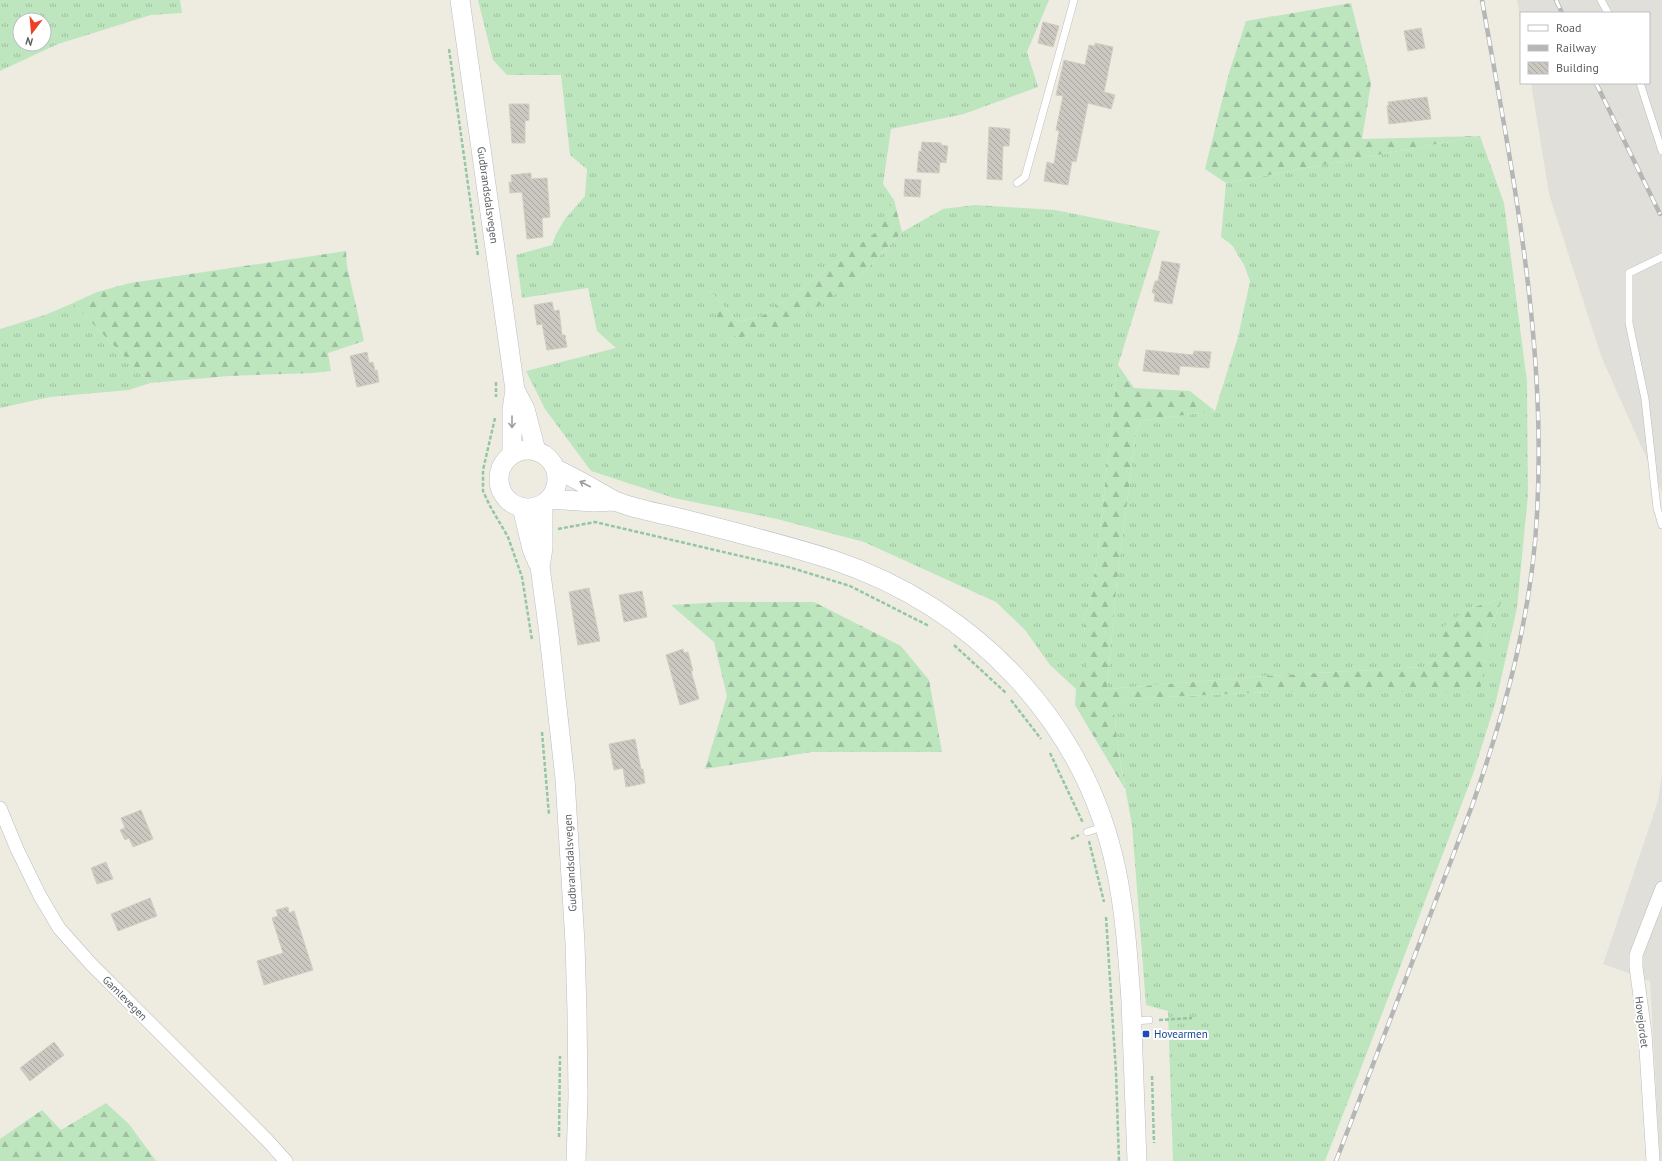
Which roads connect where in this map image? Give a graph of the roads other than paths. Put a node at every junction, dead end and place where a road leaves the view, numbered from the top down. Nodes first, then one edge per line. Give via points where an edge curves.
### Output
1 (460, 0) edge
2 (1074, 0) edge
3 (1600, 0) edge
4 (1607, 12) edge
5 (1640, 84) edge
6 (1662, 151) edge
7 (1017, 184) dead end
8 (1662, 257) edge
9 (515, 390) junction
10 (536, 451) junction
11 (512, 455) junction
12 (556, 469) junction
13 (546, 501) junction
14 (614, 501) junction
15 (522, 507) junction
16 (1662, 525) edge
17 (540, 567) junction
18 (0, 808) edge
19 (1662, 888) edge
20 (286, 1161) edge
21 (576, 1161) edge
22 (1137, 1161) edge
23 (1653, 1161) edge

1 - 9 main road, Gudbrandsdalsvegen
2 - 7 lane via 1025,176
3 - 4 lane
5 - 6 lane
8 - 16 lane via 1628,273 1629,323 1645,400 1657,508
9 - 10 main road, Gudbrandsdalsvegen via 525,409
9 -> 11 main road, Gudbrandsdalsvegen via 512,409
10 - 11 main road via 524,450
10 - 12 main road via 548,457
11 - 15 main road via 501,470 501,488 509,500
12 - 13 main road via 556,486
14 -> 12 main road
13 - 14 main road
13 - 15 main road via 532,507
13 - 17 main road, Gudbrandsdalsvegen
14 - 22 main road via 774,543 834,561 892,584 969,632 994,654 1038,703 1077,762 1091,792 1096,830 1116,866 1140,1021
15 - 17 main road, Gudbrandsdalsvegen via 532,549
17 - 21 main road, Gudbrandsdalsvegen via 568,822 577,1012
18 - 20 street, Gamlevegen via 36,890 60,928 90,963
19 - 23 street, Hovejordet via 1636,955 1645,1033

